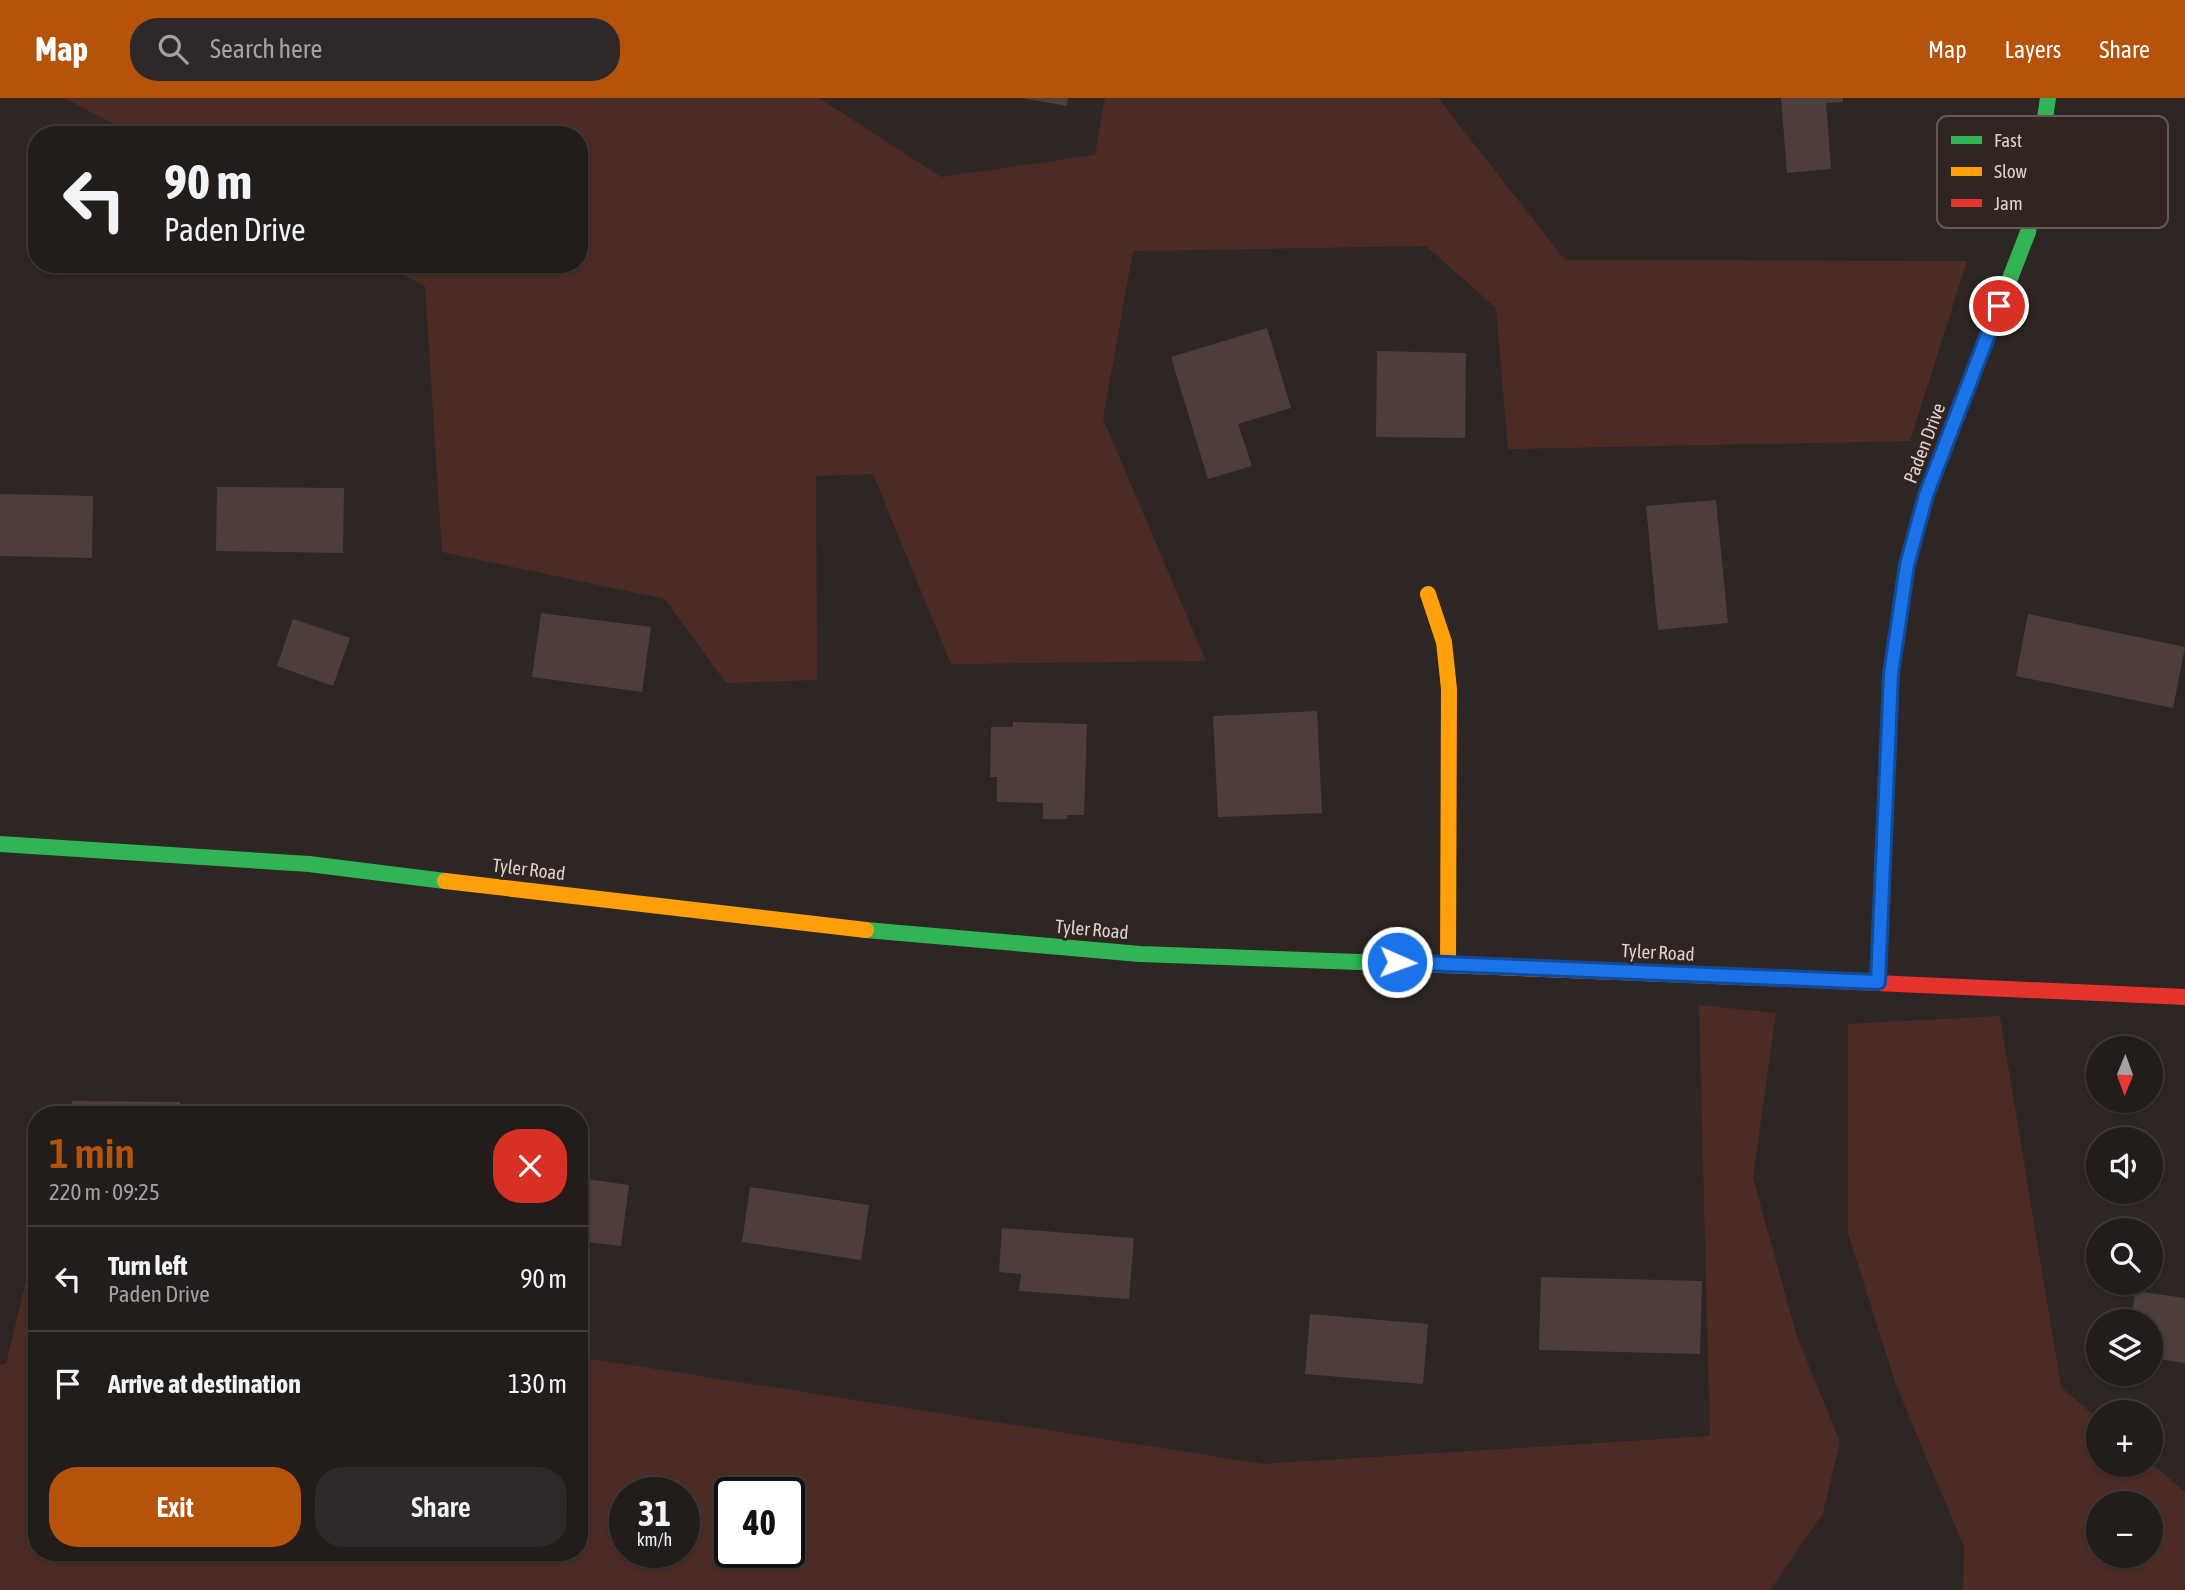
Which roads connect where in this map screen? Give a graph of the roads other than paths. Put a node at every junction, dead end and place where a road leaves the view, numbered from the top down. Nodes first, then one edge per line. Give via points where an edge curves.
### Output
1 (2048, 98) edge
2 (2045, 116) edge
3 (2029, 228) edge
4 (1428, 594) dead end
5 (0, 844) edge
6 (1448, 964) junction
7 (1878, 982) junction
8 (2185, 998) edge

1 - 2 street, Paden Drive
3 - 7 street, Paden Drive via 1926,495 1907,565 1891,674
4 - 6 street via 1444,642 1449,689
5 - 6 street, Tyler Road via 309,864 950,939 1140,954
6 - 7 street, Tyler Road
7 - 8 street, Tyler Road

